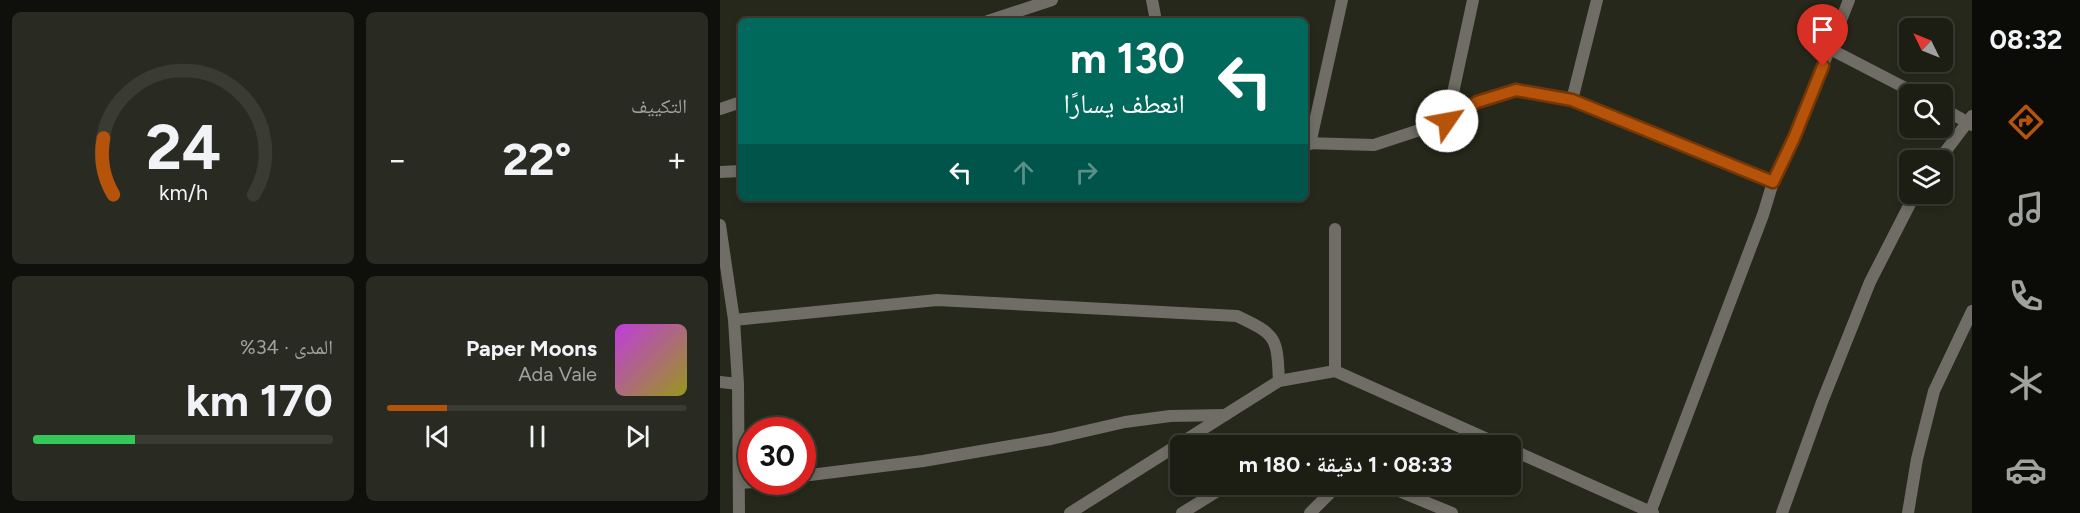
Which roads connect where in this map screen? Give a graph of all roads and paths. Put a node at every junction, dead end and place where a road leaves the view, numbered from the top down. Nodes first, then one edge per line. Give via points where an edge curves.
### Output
1 (1052, 0) edge
2 (1152, 0) edge
3 (1342, 0) edge
4 (1473, 0) edge
5 (1597, 0) edge
6 (1849, 0) edge
7 (997, 18) edge
8 (1155, 18) edge
9 (1830, 49) junction
10 (1899, 85) edge
11 (1572, 100) junction
12 (738, 103) edge
13 (720, 109) edge
14 (1953, 113) edge
15 (1447, 121) junction
16 (1970, 121) edge
17 (1308, 144) edge
18 (1947, 150) edge
19 (738, 171) edge
20 (720, 172) edge
21 (1773, 182) junction
22 (1911, 204) edge
23 (720, 225) edge
24 (1335, 230) dead end
25 (722, 255) edge
26 (1972, 311) edge
27 (734, 320) junction
28 (1335, 371) junction
29 (1279, 381) junction
30 (720, 382) edge
31 (738, 384) junction
32 (1226, 415) junction
33 (738, 417) edge
34 (1478, 435) edge
35 (1521, 454) edge
36 (816, 474) edge
37 (739, 495) edge
38 (1211, 495) edge
39 (1328, 495) edge
40 (1409, 495) edge
41 (1651, 512) edge
42 (739, 513) edge
43 (1070, 513) edge
44 (1182, 513) edge
45 (1310, 513) edge
46 (1452, 513) edge
47 (1782, 513) edge
48 (1908, 513) edge

1 - 7 street
2 - 8 street
3 - 17 street
4 - 15 street
5 - 11 street
6 - 9 street
9 - 10 street
9 - 21 street
11 - 15 street via 1516,90 1477,102
11 - 21 street
12 - 13 street
14 - 16 street
15 - 17 street via 1374,145
16 - 18 street
19 - 20 street
21 - 41 street
22 - 47 street via 1870,282
23 - 25 street
24 - 28 street
25 - 27 street
26 - 48 street via 1934,391
27 - 29 street via 937,300 1237,316 1264,329 1277,347
27 - 31 street
28 - 29 street
28 - 34 street
29 - 32 street
30 - 31 street
31 - 33 street
32 - 36 street via 1125,422 923,461
32 - 43 street
35 - 41 street
37 - 42 street
38 - 44 street
39 - 45 street
40 - 46 street

